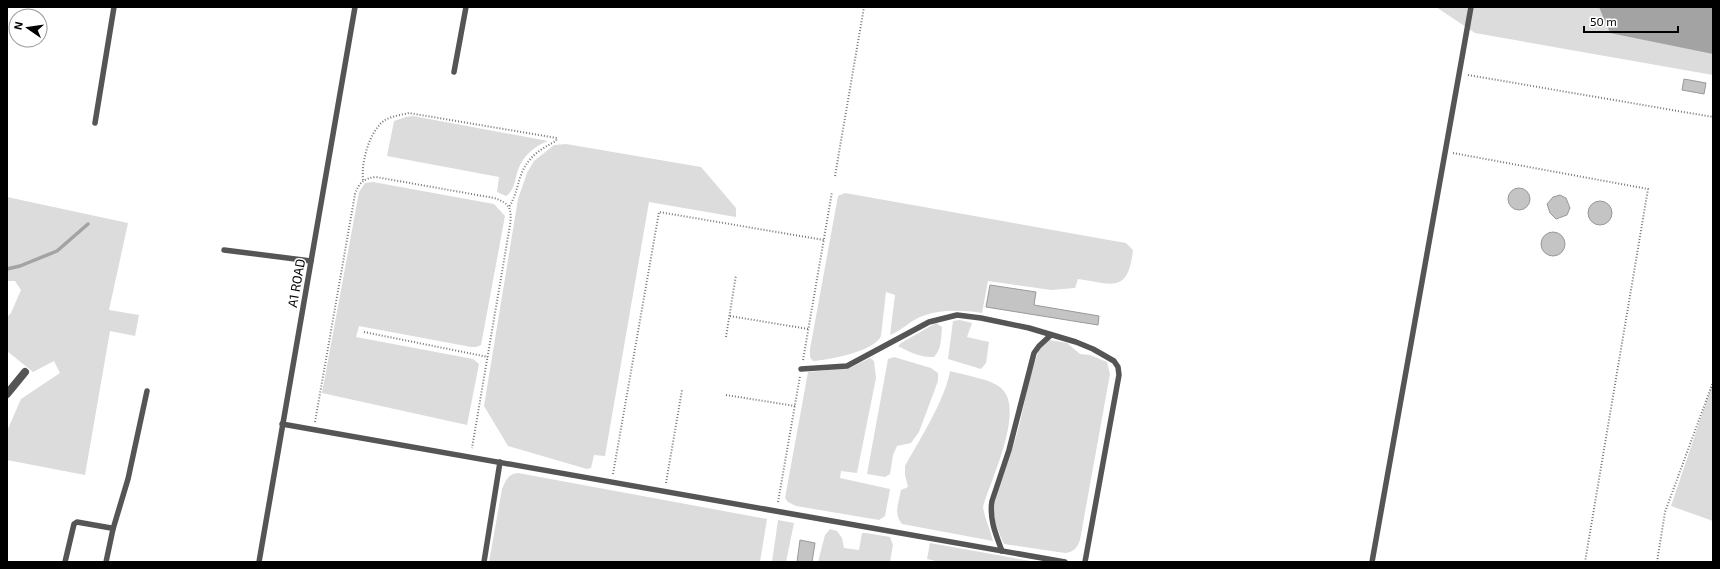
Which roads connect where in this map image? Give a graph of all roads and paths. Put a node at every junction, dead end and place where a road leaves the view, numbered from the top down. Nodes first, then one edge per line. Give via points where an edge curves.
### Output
1 (114, 7) edge
2 (354, 7) edge
3 (466, 7) edge
4 (864, 7) edge
5 (1471, 7) edge
6 (454, 72) dead end
7 (1460, 73) junction
8 (1713, 117) edge
9 (95, 123) dead end
10 (1446, 152) junction
11 (835, 176) dead end
12 (363, 180) junction
13 (832, 192) dead end
14 (509, 207) junction
15 (824, 240) junction
16 (224, 250) dead end
17 (311, 261) junction
18 (736, 275) dead end
19 (730, 316) junction
20 (808, 329) junction
21 (364, 332) dead end
22 (1051, 335) junction
23 (726, 337) dead end
24 (488, 357) junction
25 (801, 369) junction
26 (25, 372) dead end
27 (1713, 382) edge
28 (682, 390) dead end
29 (147, 391) dead end
30 (7, 394) edge
31 (726, 395) dead end
32 (794, 406) junction
33 (282, 424) junction
34 (314, 429) junction
35 (470, 457) junction
36 (500, 462) junction
37 (611, 482) junction
38 (665, 491) junction
39 (776, 511) junction
40 (113, 529) junction
41 (1002, 551) junction
42 (65, 562) edge
43 (106, 562) edge
44 (259, 562) edge
45 (484, 562) edge
46 (1064, 562) edge
47 (1084, 562) edge
48 (1372, 562) edge
49 (1585, 562) edge
50 (1657, 562) edge

1 - 9 lane
2 - 17 lane, A1 ROAD
3 - 6 lane
4 - 11 path
5 - 7 lane
7 - 8 path
7 - 10 lane
10 - 48 lane
10 - 49 path via 1648,189
12 - 14 path via 376,177 494,198 503,201
12 - 14 path via 362,169 369,144 384,121 395,116 409,113 557,138 556,141 541,148 529,160
12 - 34 path via 355,194
13 - 15 path
14 - 24 path via 510,225
15 - 20 path
15 - 37 path via 659,212
16 - 17 lane
17 - 33 lane, A1 ROAD
18 - 19 path
19 - 20 path
19 - 23 path
20 - 25 path
21 - 24 path
22 - 25 lane via 981,318 957,315 929,322 847,366
22 - 41 lane via 1034,353 1009,450 992,501 992,523
22 - 47 lane via 1093,349 1114,361 1118,367 1119,375
24 - 35 path
25 - 32 path
26 - 30 street
27 - 50 path via 1665,512
28 - 38 path
29 - 40 lane via 128,479
31 - 32 path
32 - 39 path
33 - 34 lane
33 - 44 lane, A1 ROAD
34 - 35 lane
35 - 36 lane
36 - 37 lane
36 - 45 lane
37 - 38 lane
38 - 39 lane
39 - 41 lane
40 - 42 lane via 77,522 74,524
40 - 43 lane
41 - 46 lane

